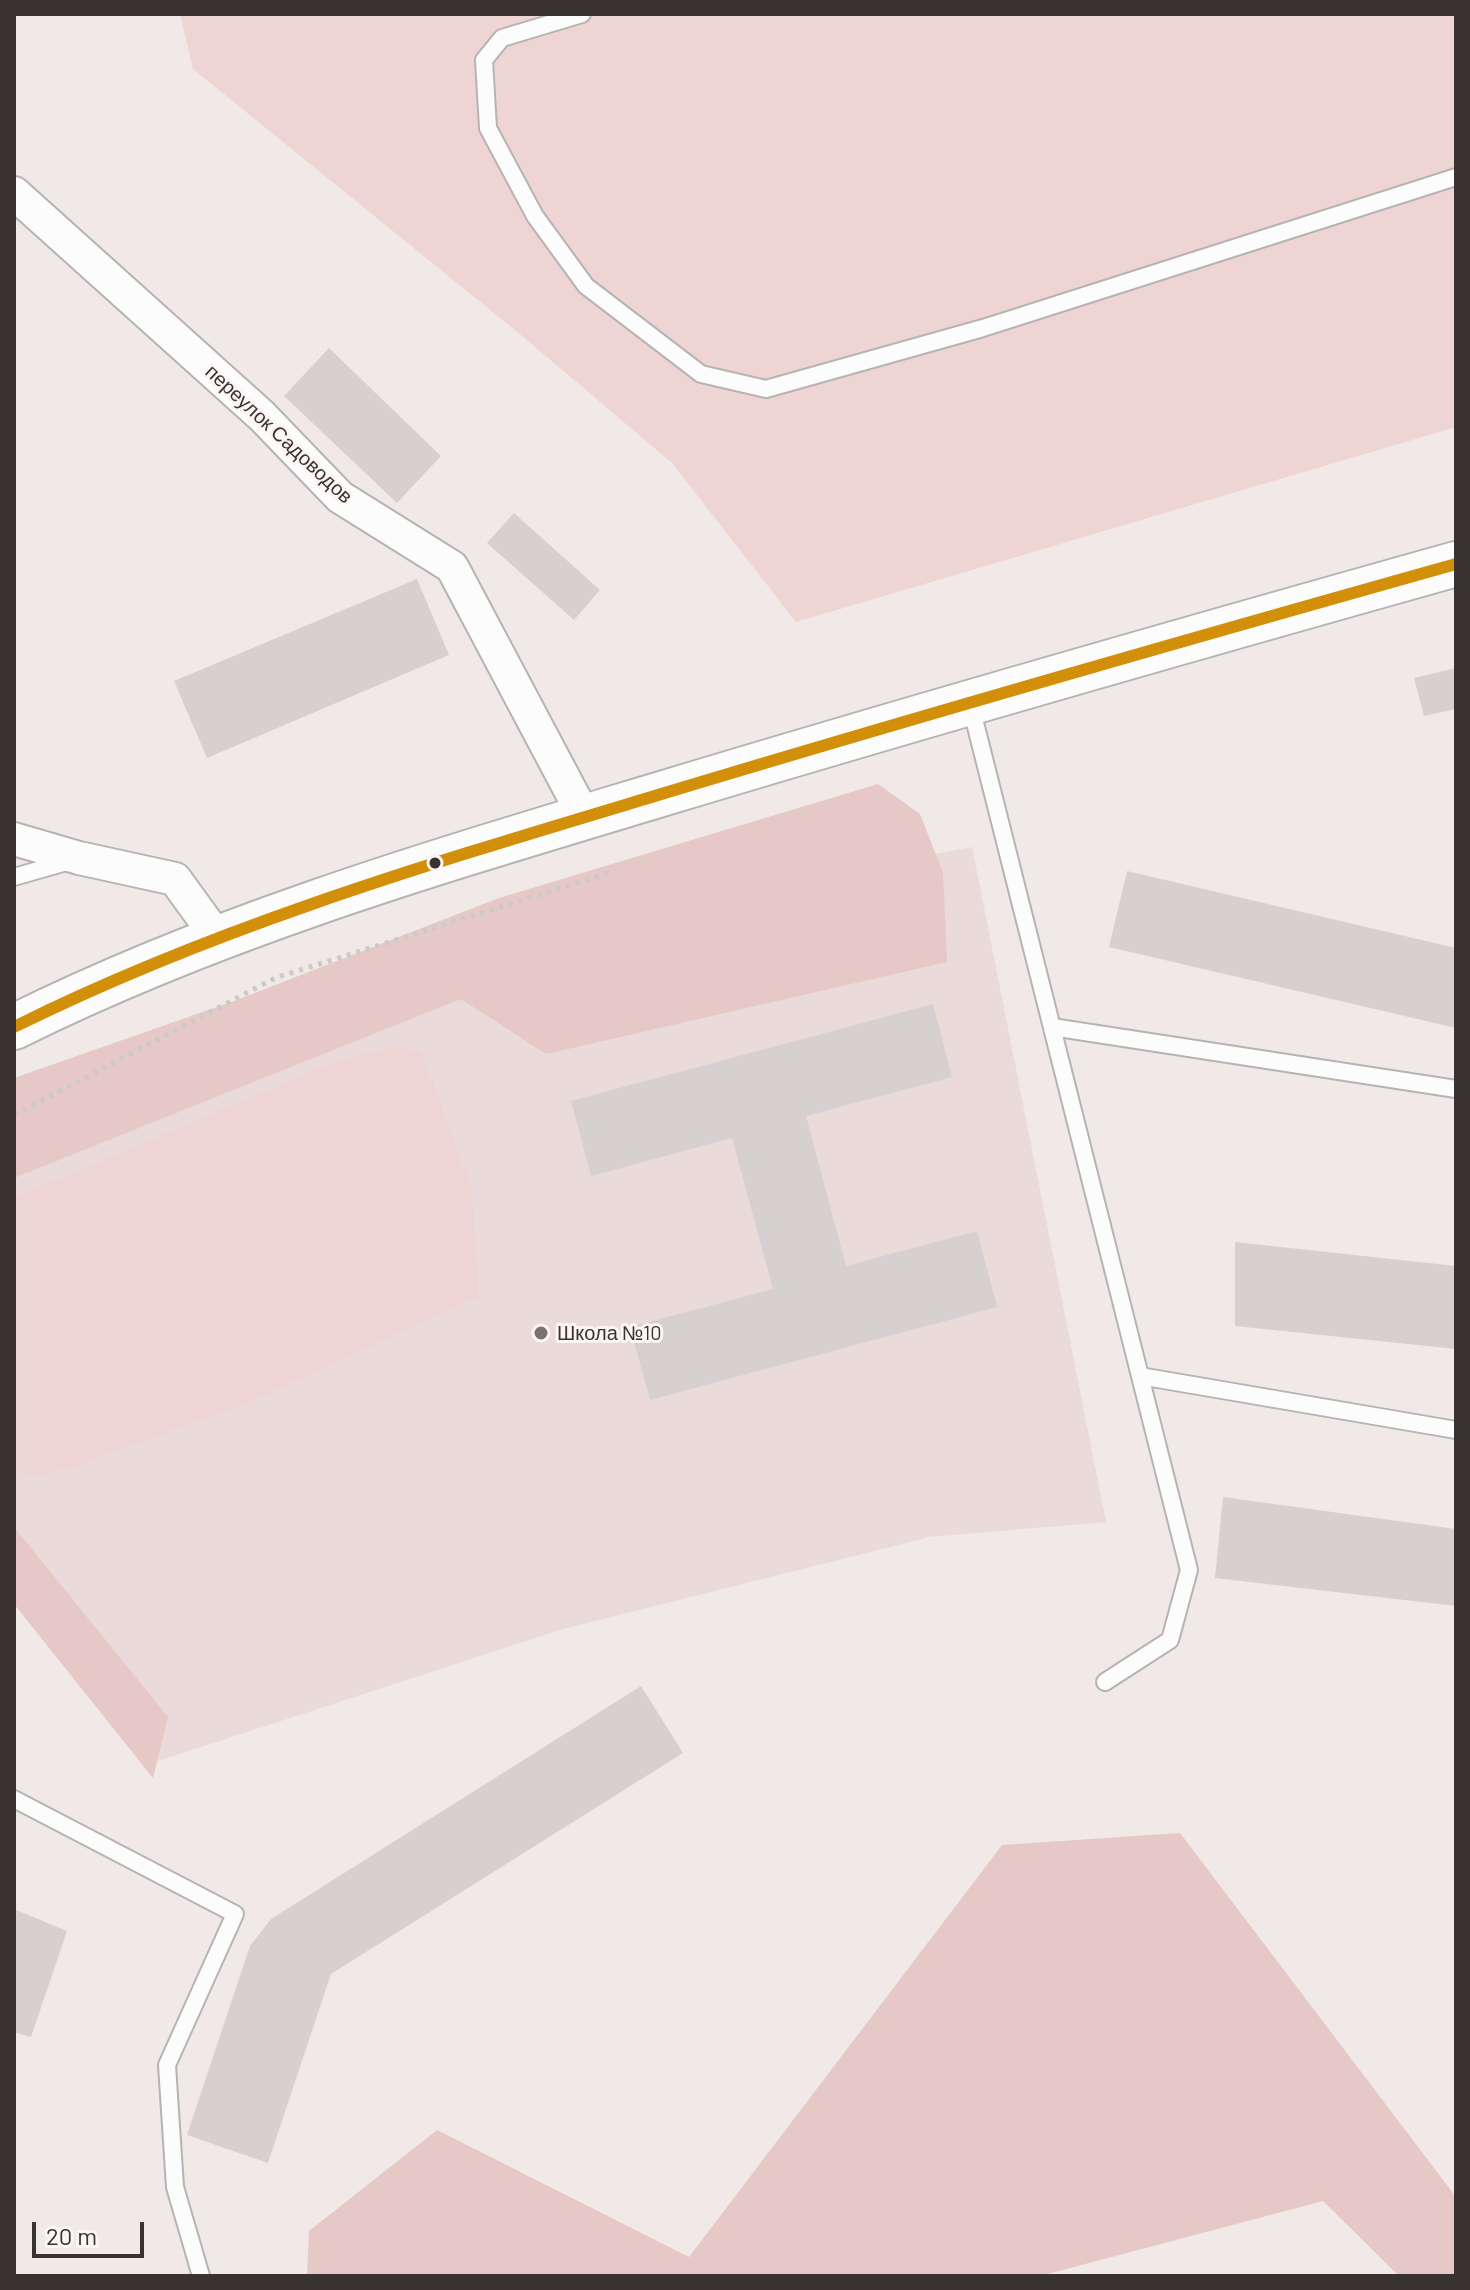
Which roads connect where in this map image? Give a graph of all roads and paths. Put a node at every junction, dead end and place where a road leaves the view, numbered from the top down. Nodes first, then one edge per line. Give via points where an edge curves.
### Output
1 (582, 14) edge
2 (1456, 177) edge
3 (14, 193) edge
4 (1456, 564) edge
5 (970, 701) junction
6 (585, 818) junction
7 (14, 839) edge
8 (79, 858) junction
9 (615, 871) dead end
10 (14, 877) edge
11 (217, 937) junction
12 (14, 1027) edge
13 (1052, 1027) junction
14 (1456, 1089) edge
15 (14, 1115) edge
16 (1140, 1376) junction
17 (1456, 1430) edge
18 (1105, 1682) dead end
19 (14, 1799) edge
20 (201, 2276) edge

1 - 2 lane via 502,38 484,60 488,128 535,216 586,286 701,374 766,389 983,328
3 - 6 street, переулок Садоводов via 262,416 340,497 452,567
4 - 5 main road
5 - 6 main road
5 - 13 lane
6 - 11 main road
7 - 8 street
8 - 10 lane
8 - 11 street via 175,879
9 - 15 path via 275,978
11 - 12 main road via 104,982
13 - 14 lane
13 - 16 lane
16 - 17 lane
16 - 18 lane via 1189,1570 1170,1640
19 - 20 lane via 235,1914 167,2065 175,2187

